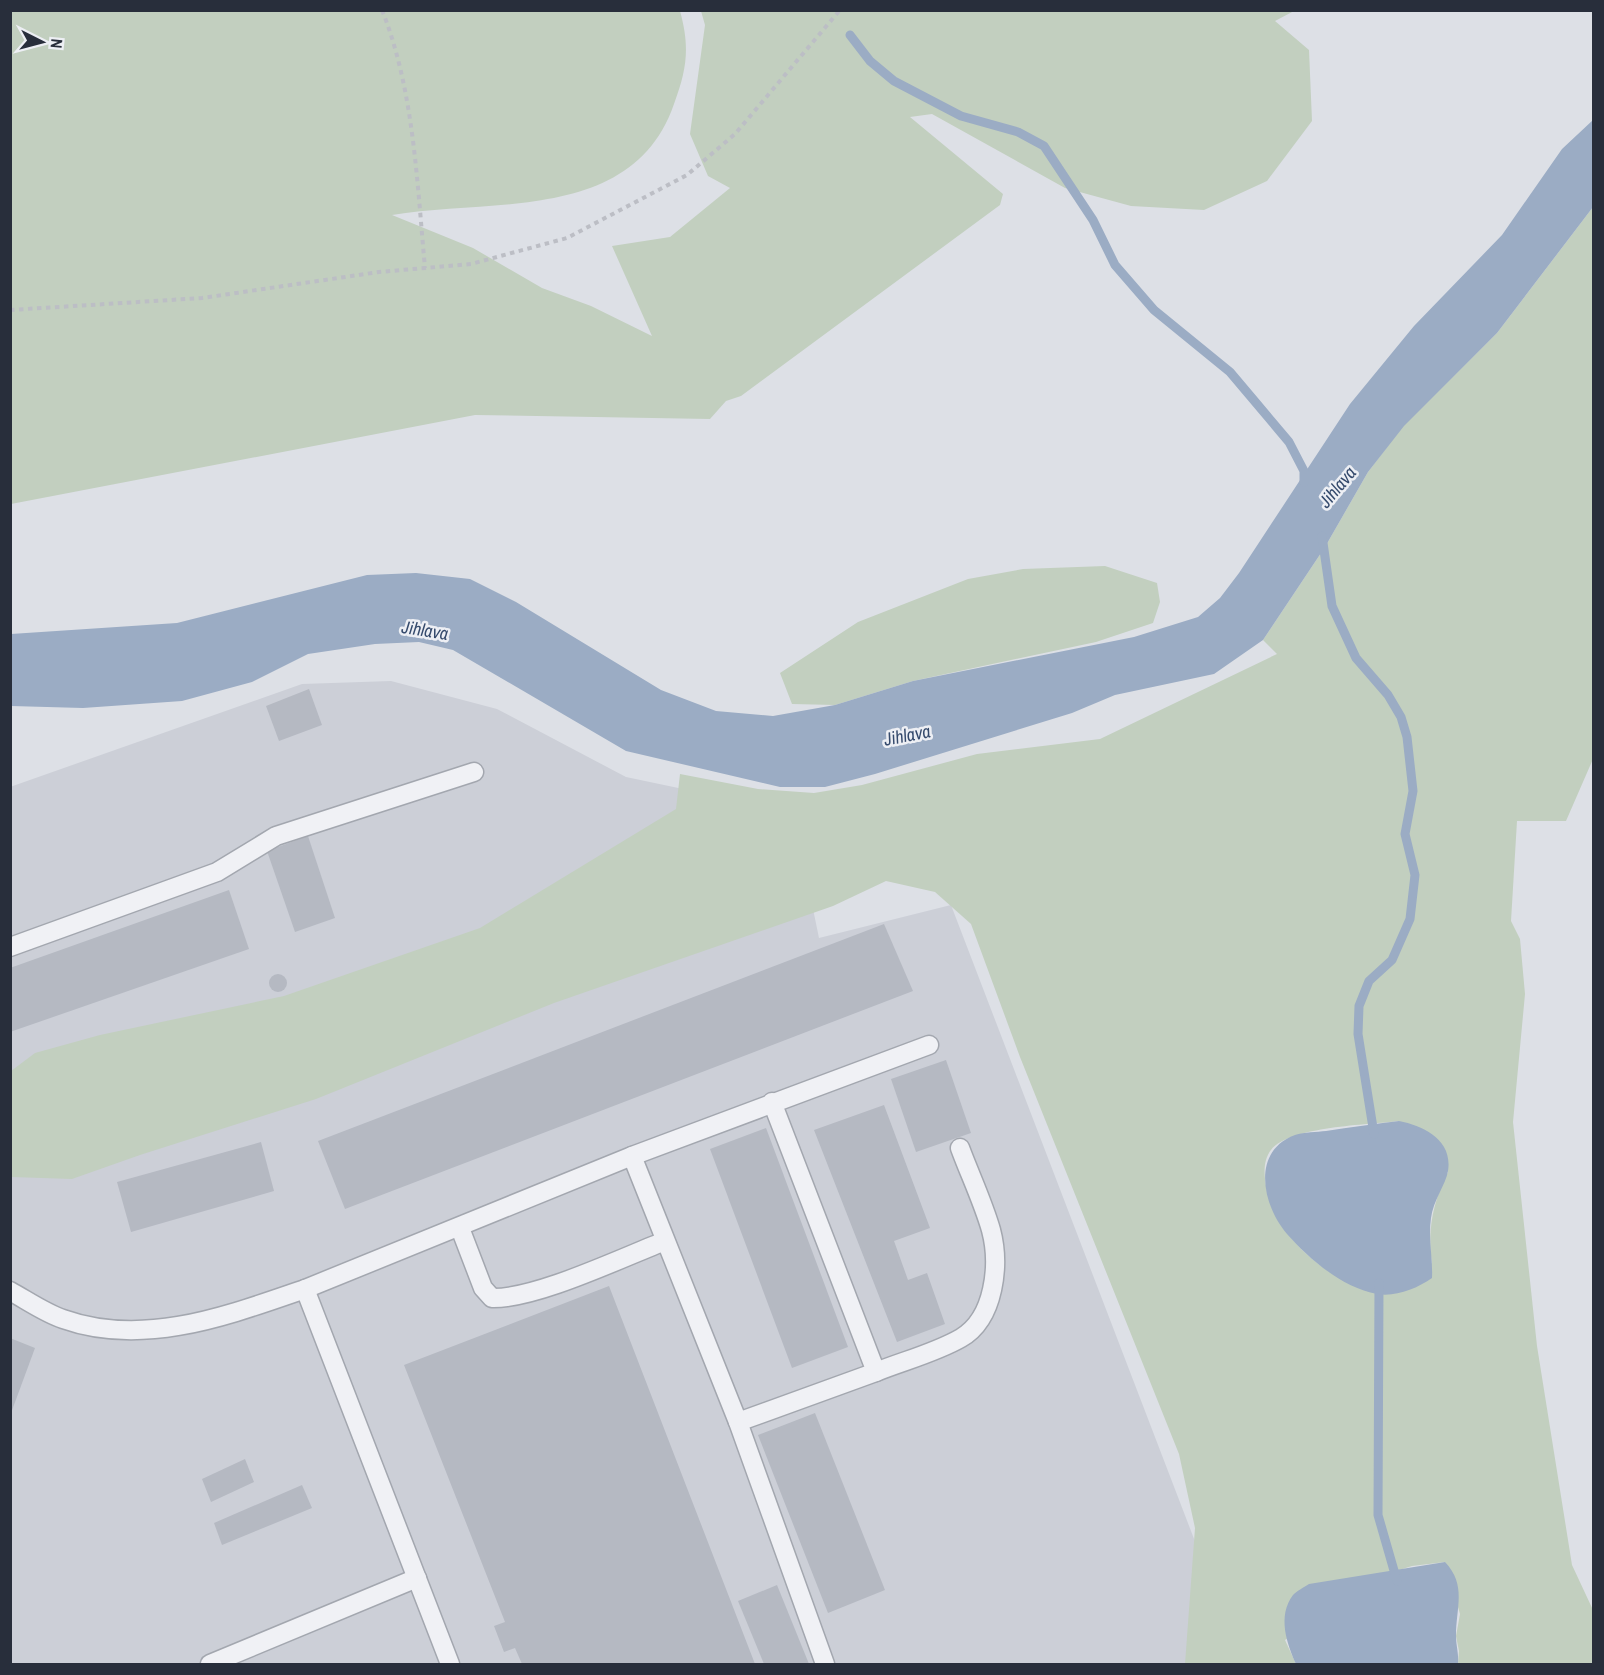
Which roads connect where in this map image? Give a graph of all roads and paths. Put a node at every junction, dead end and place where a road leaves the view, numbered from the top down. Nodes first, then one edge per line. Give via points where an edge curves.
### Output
1 (382, 10) edge
2 (840, 10) edge
3 (425, 268) junction
4 (10, 310) edge
5 (474, 772) dead end
6 (10, 947) edge
7 (929, 1045) dead end
8 (772, 1102) junction
9 (960, 1148) dead end
10 (633, 1156) junction
11 (460, 1228) junction
12 (665, 1242) junction
13 (305, 1289) junction
14 (10, 1291) edge
15 (876, 1372) junction
16 (738, 1422) junction
17 (417, 1578) junction
18 (210, 1665) edge
19 (450, 1665) edge
20 (825, 1665) edge

1 - 3 path via 394,41 412,143
2 - 3 path via 735,134 687,175 567,238 471,264
3 - 4 path via 202,298
5 - 6 lane via 276,836 217,872
7 - 8 lane
8 - 10 lane
8 - 15 lane
9 - 15 lane via 991,1230 991,1296 979,1321 962,1338
10 - 11 lane
10 - 12 lane
11 - 12 lane via 483,1288 492,1298 506,1299
11 - 13 lane
12 - 16 lane
13 - 14 lane via 169,1328 116,1329 62,1319
13 - 17 lane
15 - 16 lane
16 - 20 lane
17 - 18 lane
17 - 19 lane

